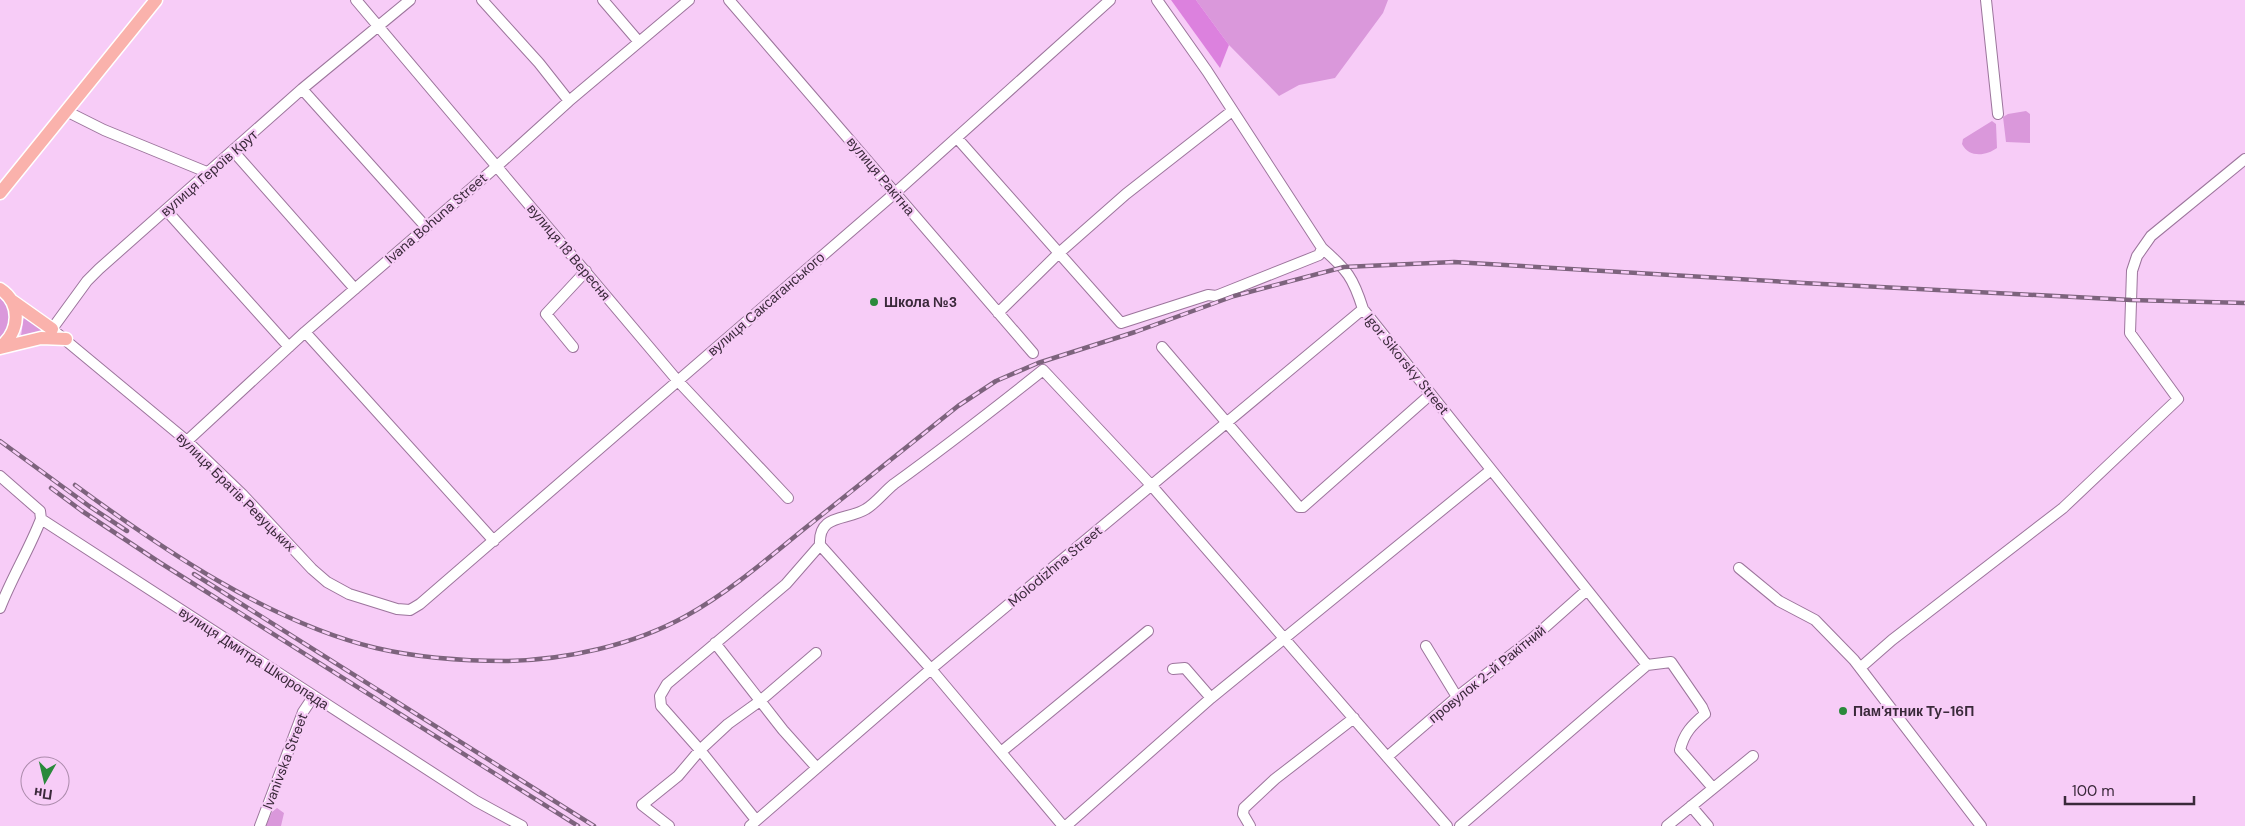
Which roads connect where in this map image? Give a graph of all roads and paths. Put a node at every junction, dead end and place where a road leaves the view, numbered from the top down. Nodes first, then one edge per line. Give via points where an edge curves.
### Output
1 (156, 0) edge
2 (356, 0) edge
3 (410, 0) edge
4 (482, 0) edge
5 (603, 0) edge
6 (689, 0) edge
7 (729, 0) edge
8 (1110, 0) edge
9 (1157, 0) edge
10 (1986, 0) edge
11 (377, 28) junction
12 (639, 42) junction
13 (302, 89) junction
14 (569, 101) junction
15 (66, 111) junction
16 (1232, 111) junction
17 (1998, 114) dead end
18 (957, 138) junction
19 (234, 152) junction
20 (2245, 160) edge
21 (496, 167) junction
22 (209, 174) junction
23 (0, 193) edge
24 (895, 193) junction
25 (166, 210) junction
26 (426, 227) junction
27 (1322, 248) junction
28 (1059, 253) junction
29 (586, 271) junction
30 (0, 289) edge
31 (355, 289) junction
32 (11, 299) junction
33 (1362, 309) junction
34 (998, 313) junction
35 (52, 329) junction
36 (305, 332) junction
37 (66, 339) junction
38 (1162, 346) dead end
39 (289, 347) junction
40 (573, 347) dead end
41 (0, 348) edge
42 (1033, 353) dead end
43 (677, 380) junction
44 (1431, 394) junction
45 (1227, 422) junction
46 (187, 441) junction
47 (1491, 470) junction
48 (0, 476) edge
49 (1151, 485) junction
50 (788, 498) dead end
51 (41, 520) junction
52 (494, 541) junction
53 (820, 545) junction
54 (1739, 568) dead end
55 (1587, 590) junction
56 (420, 604) joint
57 (0, 608) edge
58 (1148, 631) dead end
59 (1285, 639) junction
60 (715, 643) junction
61 (1426, 646) dead end
62 (816, 653) dead end
63 (1647, 665) junction
64 (1860, 668) junction
65 (1173, 669) dead end
66 (931, 670) junction
67 (313, 697) junction
68 (1457, 697) junction
69 (1212, 698) junction
70 (760, 701) junction
71 (1354, 718) junction
72 (700, 750) junction
73 (1001, 752) junction
74 (1753, 756) dead end
75 (1387, 757) junction
76 (817, 768) junction
77 (1713, 788) junction
78 (1691, 806) junction
79 (753, 823) edge
80 (260, 826) edge
81 (522, 826) edge
82 (669, 826) edge
83 (1065, 826) edge
84 (1250, 826) edge
85 (1447, 826) edge
86 (1460, 826) edge
87 (1666, 826) edge
88 (1708, 826) edge
89 (1981, 826) edge

1 - 15 main road
2 - 11 street, вулиця 18 Вересня
3 - 11 street, вулиця Героїв Крут
4 - 14 street via 539,62
5 - 12 street
6 - 12 street, Ivana Bohuna Street
7 - 24 street, вулиця Ракітна
8 - 18 street, вулиця Саксаганського
9 - 16 street, Igor Sikorsky Street
10 - 17 street
11 - 13 street, вулиця Героїв Крут
11 - 21 street, вулиця 18 Вересня
12 - 14 street, Ivana Bohuna Street
13 - 19 street, вулиця Героїв Крут
13 - 26 street
14 - 21 street, Ivana Bohuna Street
15 - 22 street
15 - 23 main road
16 - 27 street, Igor Sikorsky Street
16 - 28 street via 1126,194
18 - 24 street, вулиця Саксаганського
18 - 28 street
19 - 22 street, вулиця Героїв Крут
19 - 31 street
20 - 64 street via 2151,236 2137,256 2132,271 2130,333 2178,399 2063,508
21 - 26 street, Ivana Bohuna Street
21 - 29 street, вулиця 18 Вересня
22 - 25 street, вулиця Героїв Крут
24 - 34 street, вулиця Ракітна
24 - 43 street, вулиця Саксаганського
25 - 35 street, вулиця Героїв Крут via 87,281
25 - 39 street
26 - 31 street, Ivana Bohuna Street
27 - 28 street via 1319,255 1216,296 1208,295 1121,323
27 - 33 street, Igor Sikorsky Street via 1344,267 1356,288
28 - 34 street
29 - 40 street via 546,314
29 - 43 street, вулиця 18 Вересня
30 - 32 main road
31 - 36 street, Ivana Bohuna Street
32 - 35 main road
32 - 41 main road via 16,310 16,322 13,333
33 - 44 street, Igor Sikorsky Street
33 - 45 street, Molodizhna Street
34 - 42 street, вулиця Ракітна
35 - 37 street, вулиця Братів Ревуцьких
36 - 39 street, Ivana Bohuna Street
36 - 52 street
37 - 41 main road via 41,338
37 - 46 street, вулиця Братів Ревуцьких
38 - 45 street
39 - 46 street, Ivana Bohuna Street
43 - 50 street, вулиця 18 Вересня
43 - 52 street, вулиця Саксаганського
44 - 45 street via 1303,507
44 - 47 street, Igor Sikorsky Street
45 - 49 street, Molodizhna Street
46 - 56 street, вулиця Братів Ревуцьких via 327,582 349,594 397,610 410,610
47 - 55 street, Igor Sikorsky Street
47 - 59 street
48 - 51 street, вулиця Дмитра Шкоропада via 40,511
49 - 53 street via 1043,370 883,492 865,510 842,516 824,526 819,535
49 - 59 street
49 - 66 street, Molodizhna Street
51 - 57 street
51 - 67 street, вулиця Дмитра Шкоропада
52 - 56 street, вулиця Саксаганського
53 - 60 street via 786,584
53 - 66 street
54 - 64 street via 1779,601 1815,620
55 - 63 street, Igor Sikorsky Street
55 - 68 street, провулок 2-й Ракітний
58 - 73 street
59 - 69 street
59 - 71 street
60 - 70 street
60 - 72 street via 667,684 660,696 661,706
61 - 68 street
62 - 70 street
63 - 77 street via 1670,662 1702,707 1704,714 1691,726 1680,750
63 - 86 street
64 - 89 street
65 - 69 street via 1185,664
66 - 73 street
66 - 76 street, Molodizhna Street
67 - 80 street, Ivanivska Street via 303,712
67 - 81 street, вулиця Дмитра Шкоропада via 476,801
68 - 75 street, провулок 2-й Ракітний
69 - 83 street
70 - 72 street
70 - 76 street
71 - 75 street
71 - 84 street via 1275,779 1244,808 1243,814
72 - 79 street
72 - 82 street via 678,776 642,805
73 - 83 street
74 - 77 street
75 - 85 street
76 - 79 street, Molodizhna Street
77 - 78 street
78 - 87 street
78 - 88 street

